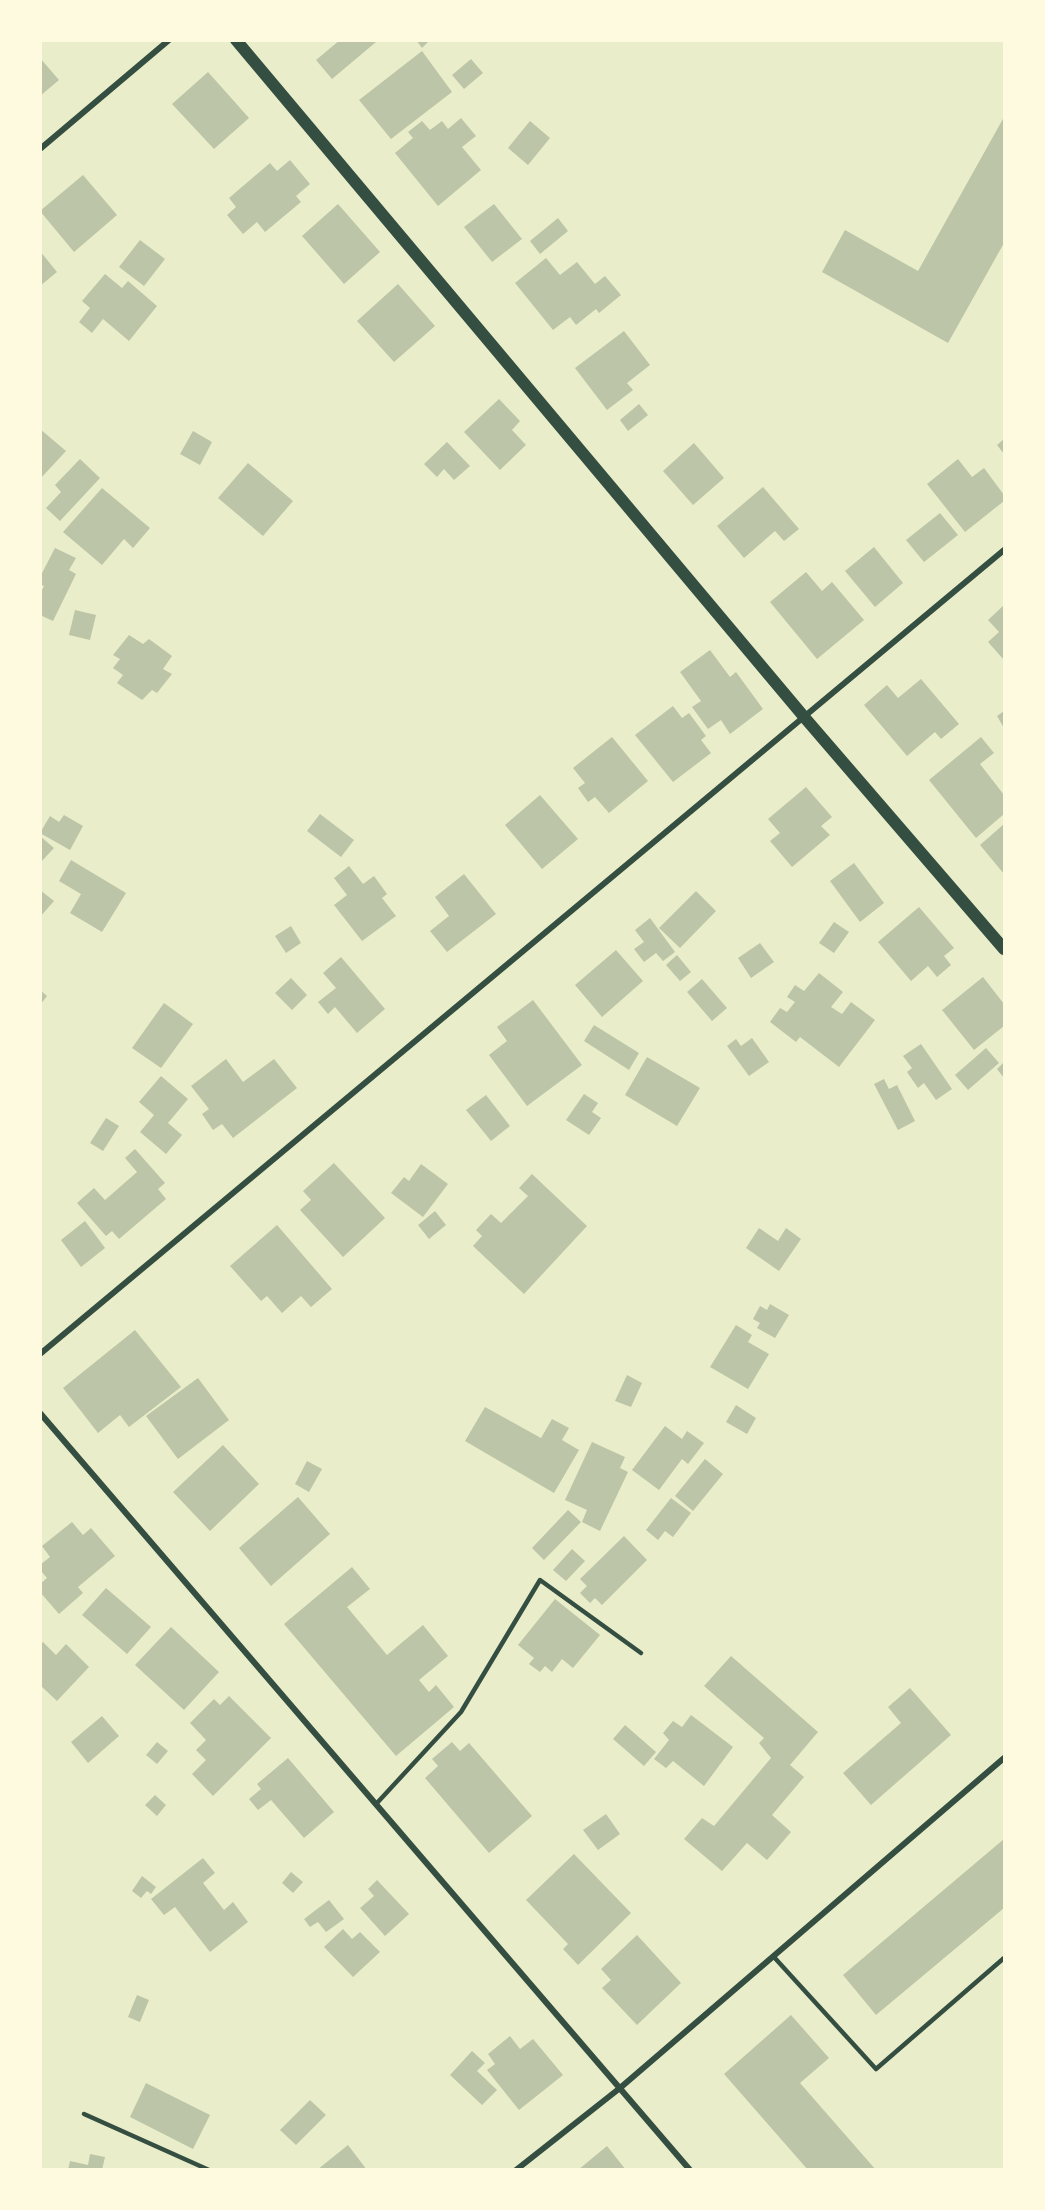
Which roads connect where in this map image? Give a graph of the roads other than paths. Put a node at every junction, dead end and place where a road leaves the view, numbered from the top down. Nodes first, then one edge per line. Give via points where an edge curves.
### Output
1 (169, 40) edge
2 (236, 40) edge
3 (40, 149) edge
4 (1005, 550) edge
5 (805, 718) junction
6 (1005, 949) edge
7 (40, 1354) edge
8 (40, 1413) edge
9 (641, 1653) dead end
10 (1005, 1758) edge
11 (377, 1803) junction
12 (773, 1956) junction
13 (1005, 1958) edge
14 (620, 2088) junction
15 (84, 2114) dead end
16 (209, 2169) edge
17 (516, 2169) edge
18 (690, 2169) edge

1 - 3 street
2 - 5 main road
4 - 5 street
5 - 6 main road
5 - 7 street
8 - 11 street
9 - 11 lane via 540,1580 461,1712
10 - 12 street
11 - 14 street
12 - 13 lane via 876,2069
12 - 14 street
14 - 17 street
14 - 18 street
15 - 16 lane

